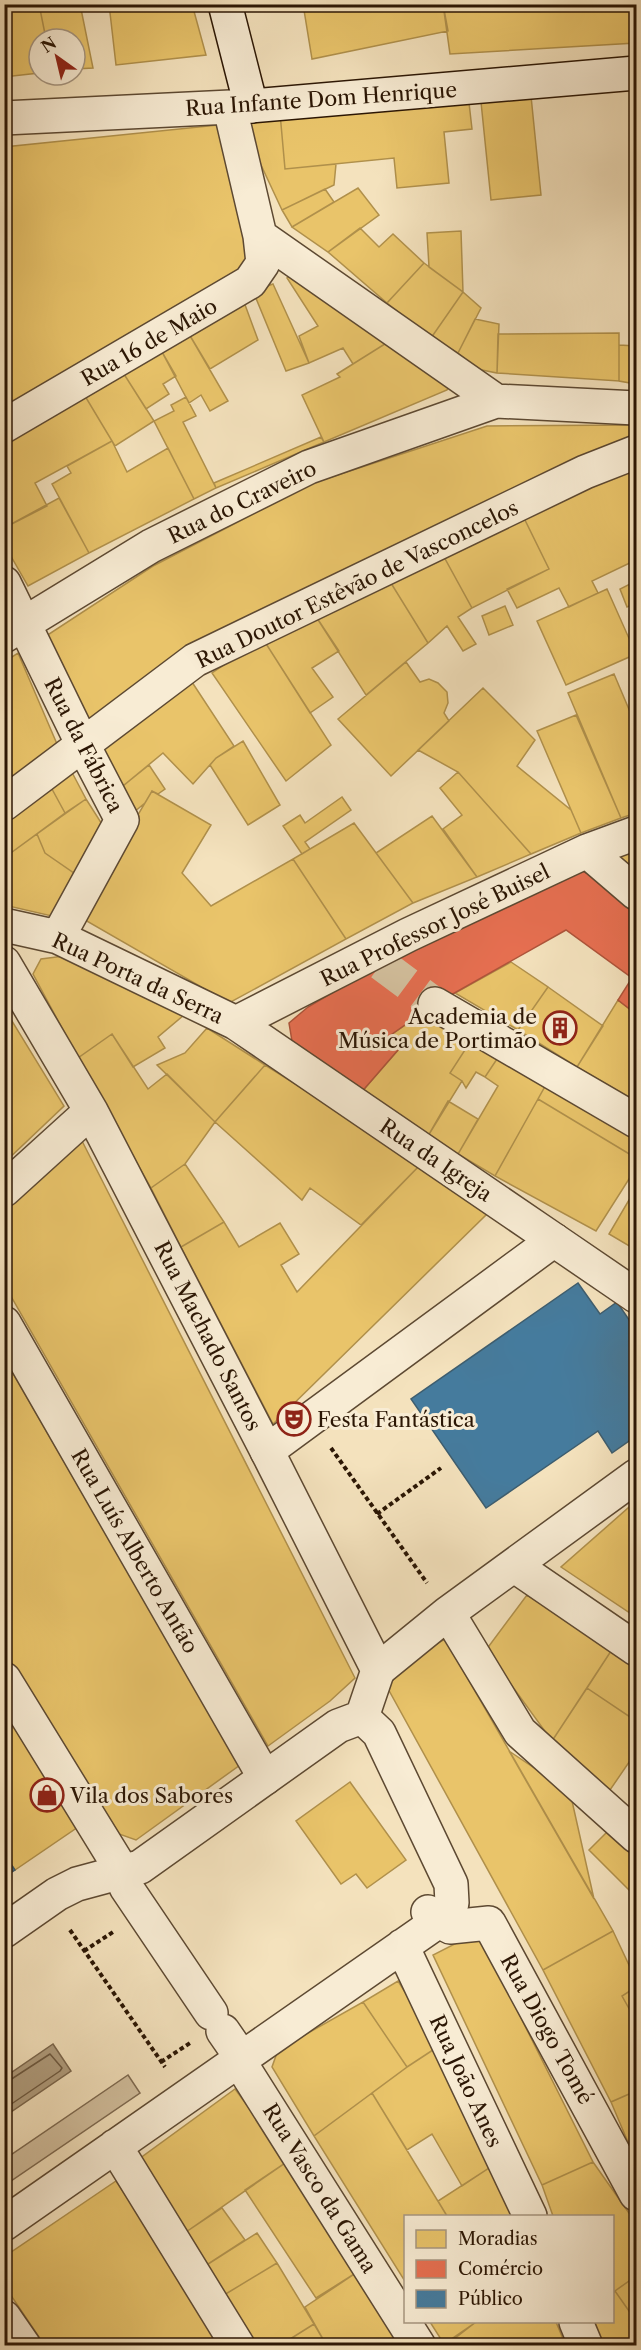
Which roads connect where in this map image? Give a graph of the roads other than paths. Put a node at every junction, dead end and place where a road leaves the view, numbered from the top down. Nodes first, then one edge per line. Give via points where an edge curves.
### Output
1 (225, 4) edge
2 (636, 73) edge
3 (240, 107) junction
4 (4, 117) edge
5 (260, 236) junction
6 (496, 401) junction
7 (636, 408) edge
8 (4, 426) edge
9 (636, 452) edge
10 (4, 583) edge
11 (14, 630) edge
12 (83, 745) junction
13 (4, 804) edge
14 (636, 833) edge
15 (587, 851) junction
16 (636, 892) edge
17 (4, 925) edge
18 (58, 937) junction
19 (8, 977) edge
20 (435, 1004) tunnel mouth
21 (236, 1023) junction
22 (91, 1111) junction
23 (636, 1121) edge
24 (4, 1190) edge
25 (554, 1240) junction
26 (636, 1296) edge
27 (4, 1323) edge
28 (267, 1450) junction
29 (636, 1476) edge
30 (514, 1566) junction
31 (448, 1614) junction
32 (636, 1649) edge
33 (378, 1670) junction
34 (4, 1679) edge
35 (362, 1717) junction
36 (265, 1778) junction
37 (636, 1836) edge
38 (440, 1912) junction
39 (4, 1931) edge
40 (402, 1947) junction
41 (241, 2057) junction
42 (115, 2146) junction
43 (636, 2194) edge
44 (529, 2215) edge
45 (4, 2224) edge
46 (4, 2317) edge
47 (404, 2322) edge
48 (404, 2323) edge
49 (576, 2323) edge
50 (24, 2346) edge
51 (238, 2346) edge
52 (419, 2346) edge
53 (586, 2346) edge

1 - 3 street, Rua 16 de Maio
2 - 3 street, Rua Infante Dom Henrique
3 - 4 street, Rua Infante Dom Henrique
3 - 5 street, Rua 16 de Maio
5 - 6 street
5 - 8 street, Rua 16 de Maio via 263,263 250,282
6 - 7 street
6 - 11 street, Rua do Craveiro via 309,467 151,546
9 - 12 street, Rua Doutor Estêvão de Vasconcelos via 585,472 195,660
10 - 11 street, Rua da Fábrica
11 - 12 street, Rua da Fábrica
12 - 13 street, Rua Doutor Estêvão de Vasconcelos
12 - 18 street, Rua da Fábrica via 122,820
14 - 15 street, Rua Professor José Buisel
15 - 16 street
15 - 21 street, Rua Professor José Buisel via 375,959
17 - 18 street, Rua Porta da Serra
18 - 21 street, Rua Porta da Serra
19 - 22 street, Rua Machado Santos
20 - 23 street
21 - 25 street, Rua da Igreja
22 - 24 street
22 - 28 street, Rua Machado Santos
25 - 26 street, Rua da Igreja
25 - 28 street
27 - 36 street, Rua Luís Alberto Antão
28 - 33 street, Rua Machado Santos
29 - 30 street
30 - 31 street
30 - 32 street
31 - 33 street
31 - 37 street via 520,1732
33 - 35 street
34 - 41 street, Rua Vasco da Gama via 121,1874
35 - 36 street via 338,1726
35 - 38 street via 379,1733 451,1884
36 - 39 street via 141,1867 77,1884
38 - 40 street
38 - 43 street, Rua Diogo Tomé via 450,1927 489,1923
40 - 41 street
40 - 44 street, Rua João Anes
41 - 42 street
41 - 47 street, Rua Vasco da Gama via 246,2072
42 - 45 street
42 - 51 street
46 - 50 street
48 - 52 street, Rua Vasco da Gama
49 - 53 street

